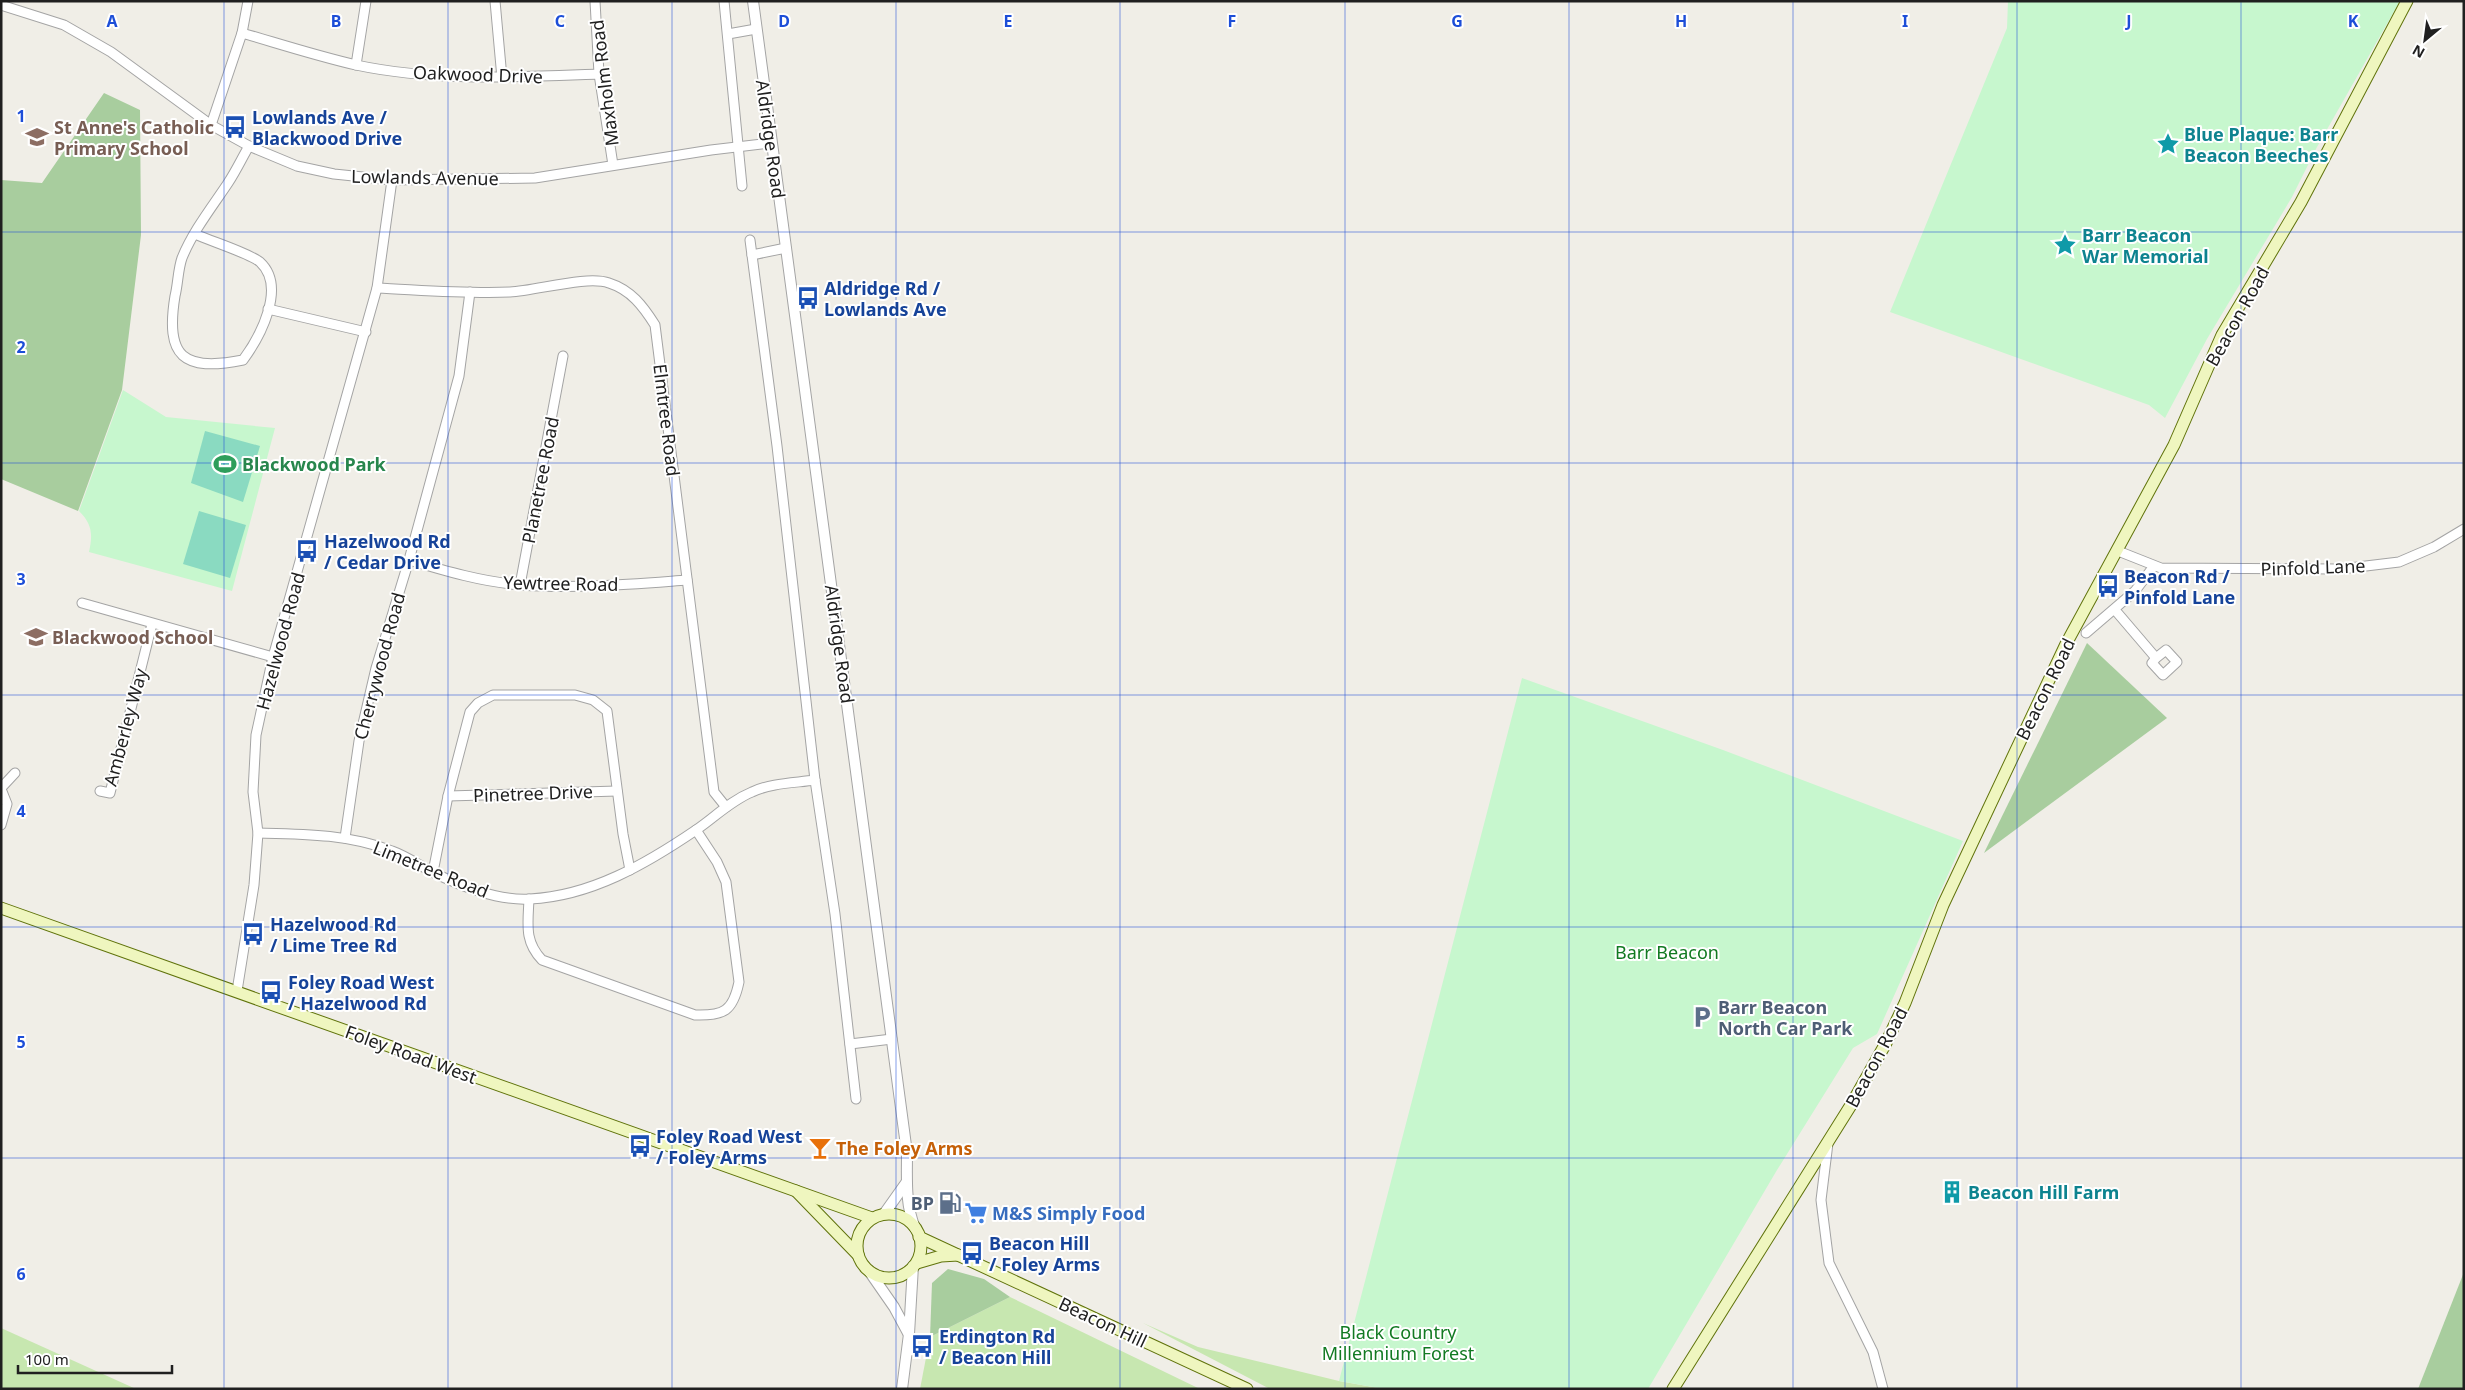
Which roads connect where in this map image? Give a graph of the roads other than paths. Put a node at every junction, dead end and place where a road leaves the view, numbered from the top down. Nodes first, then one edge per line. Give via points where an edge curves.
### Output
1 (248, 1) edge
2 (366, 1) edge
3 (495, 1) edge
4 (595, 1) edge
5 (724, 1) edge
6 (753, 1) edge
7 (2407, 1) edge
8 (1, 5) edge
9 (756, 29) junction
10 (242, 33) junction
11 (728, 34) junction
12 (356, 65) junction
13 (599, 74) junction
14 (502, 78) junction
15 (211, 125) junction
16 (770, 143) junction
17 (249, 146) junction
18 (738, 148) junction
19 (613, 165) junction
20 (392, 180) junction
21 (742, 186) dead end
22 (195, 234) junction
23 (750, 240) dead end
24 (786, 248) junction
25 (752, 255) junction
26 (377, 288) junction
27 (470, 292) junction
28 (268, 309) junction
29 (366, 332) junction
30 (563, 356) dead end
31 (2464, 529) edge
32 (2118, 552) junction
33 (409, 560) junction
34 (2154, 566) junction
35 (686, 580) junction
36 (520, 585) junction
37 (82, 603) dead end
38 (2114, 610) junction
39 (152, 624) junction
40 (2086, 633) dead end
41 (273, 657) junction
42 (2156, 658) dead end
43 (15, 773) dead end
44 (815, 780) junction
45 (1, 788) edge
46 (100, 791) dead end
47 (617, 791) junction
48 (448, 796) junction
49 (726, 807) junction
50 (1, 825) edge
51 (696, 830) junction
52 (258, 833) junction
53 (345, 838) junction
54 (630, 870) junction
55 (433, 872) junction
56 (529, 899) junction
57 (1, 908) edge
58 (237, 992) junction
59 (892, 1039) junction
60 (850, 1044) junction
61 (856, 1099) dead end
62 (1828, 1143) junction
63 (906, 1183) junction
64 (794, 1188) junction
65 (884, 1214) junction
66 (872, 1218) junction
67 (917, 1232) junction
68 (858, 1255) junction
69 (960, 1255) junction
70 (915, 1265) junction
71 (869, 1271) junction
72 (909, 1334) junction
73 (1681, 1374) junction
74 (902, 1389) edge
75 (1247, 1389) edge
76 (1666, 1389) edge
77 (1674, 1389) edge
78 (1883, 1389) edge

1 - 10 street
2 - 12 street
3 - 14 street
4 - 13 street, Maxholm Road
5 - 11 street, Aldridge Road
6 - 9 street, Aldridge Road
7 - 32 main road, Beacon Road via 2324,160 2222,335 2174,445
8 - 15 street, Lowlands Avenue via 64,25 111,52
9 - 11 street
9 - 16 street, Aldridge Road
10 - 12 street, Oakwood Drive
10 - 15 street
11 - 18 street, Aldridge Road
12 - 14 street, Oakwood Drive via 431,75
13 - 14 street, Oakwood Drive
13 - 19 street, Maxholm Road
15 - 17 street, Lowlands Avenue
16 - 18 street, Lowlands Avenue
16 - 24 street, Aldridge Road
17 - 20 street, Lowlands Avenue via 298,166 334,174
17 - 22 street
18 - 19 street, Lowlands Avenue
18 - 21 street, Aldridge Road
19 - 20 street, Lowlands Avenue via 535,178
20 - 26 street, Hazelwood Road
22 - 28 street via 259,261 270,275 272,292
22 - 28 street via 182,259 172,317 174,344 187,360 219,365 243,360 258,340
23 - 25 street
24 - 25 street
24 - 59 street, Aldridge Road
25 - 44 street
26 - 27 street, Elmtree Road
26 - 29 street, Hazelwood Road
27 - 33 street, Cherrywood Road via 459,376
27 - 35 street, Elmtree Road via 511,292 592,281 607,282 625,289 646,310 655,326
28 - 29 street
29 - 41 street, Hazelwood Road
30 - 36 street, Planetree Road via 564,376
31 - 34 street, Pinfold Lane via 2399,562 2350,568 2255,570
32 - 34 street, Pinfold Lane
32 - 62 main road, Beacon Road via 2066,644 2036,706 1943,905 1886,1043
33 - 36 street, Yewtree Road via 444,571
33 - 53 street, Cherrywood Road via 376,668 359,741
34 - 38 street via 2135,591
35 - 36 street, Yewtree Road
35 - 49 street, Elmtree Road via 714,792
37 - 39 street
38 - 40 street
38 - 42 street
39 - 41 street
39 - 46 street, Amberley Way via 110,794
41 - 52 street, Hazelwood Road via 256,735 253,792
43 - 45 street
44 - 49 street, Limetree Road via 752,791
44 - 60 street
45 - 50 street via 7,804
47 - 48 street, Pinetree Drive
47 - 48 street via 606,711 593,700 575,694 492,696 478,703 470,712
47 - 54 street
48 - 55 street
49 - 51 street, Limetree Road
51 - 54 street, Limetree Road
51 - 56 street via 726,882 739,982 736,998 727,1010 714,1016 695,1015 542,960 532,950 528,933
52 - 53 street, Limetree Road
52 - 58 street, Hazelwood Road via 254,885
53 - 55 street, Limetree Road via 393,851
54 - 56 street, Limetree Road via 596,886
55 - 56 street, Limetree Road via 476,890
57 - 58 main road, Foley Road West
58 - 64 main road, Foley Road West
59 - 60 street
59 - 63 street, Aldridge Road via 907,1153
60 - 61 street
62 - 73 main road, Beacon Road
62 - 78 street via 1821,1200 1829,1263 1873,1352
63 - 65 street
63 - 67 street, Aldridge Road via 909,1214
64 - 66 main road, Foley Road West
64 - 68 main road, Foley Road West
65 - 66 main road
65 - 67 main road via 905,1218
66 - 68 main road via 857,1239
67 - 69 main road, Beacon Hill
67 - 70 main road via 920,1250
68 - 71 main road
69 - 70 main road via 942,1256
69 - 75 main road, Beacon Hill
70 - 71 main road via 893,1278
70 - 72 street
71 - 72 street
72 - 74 street
73 - 76 main road, Beacon Road
73 - 77 main road, Beacon Road

